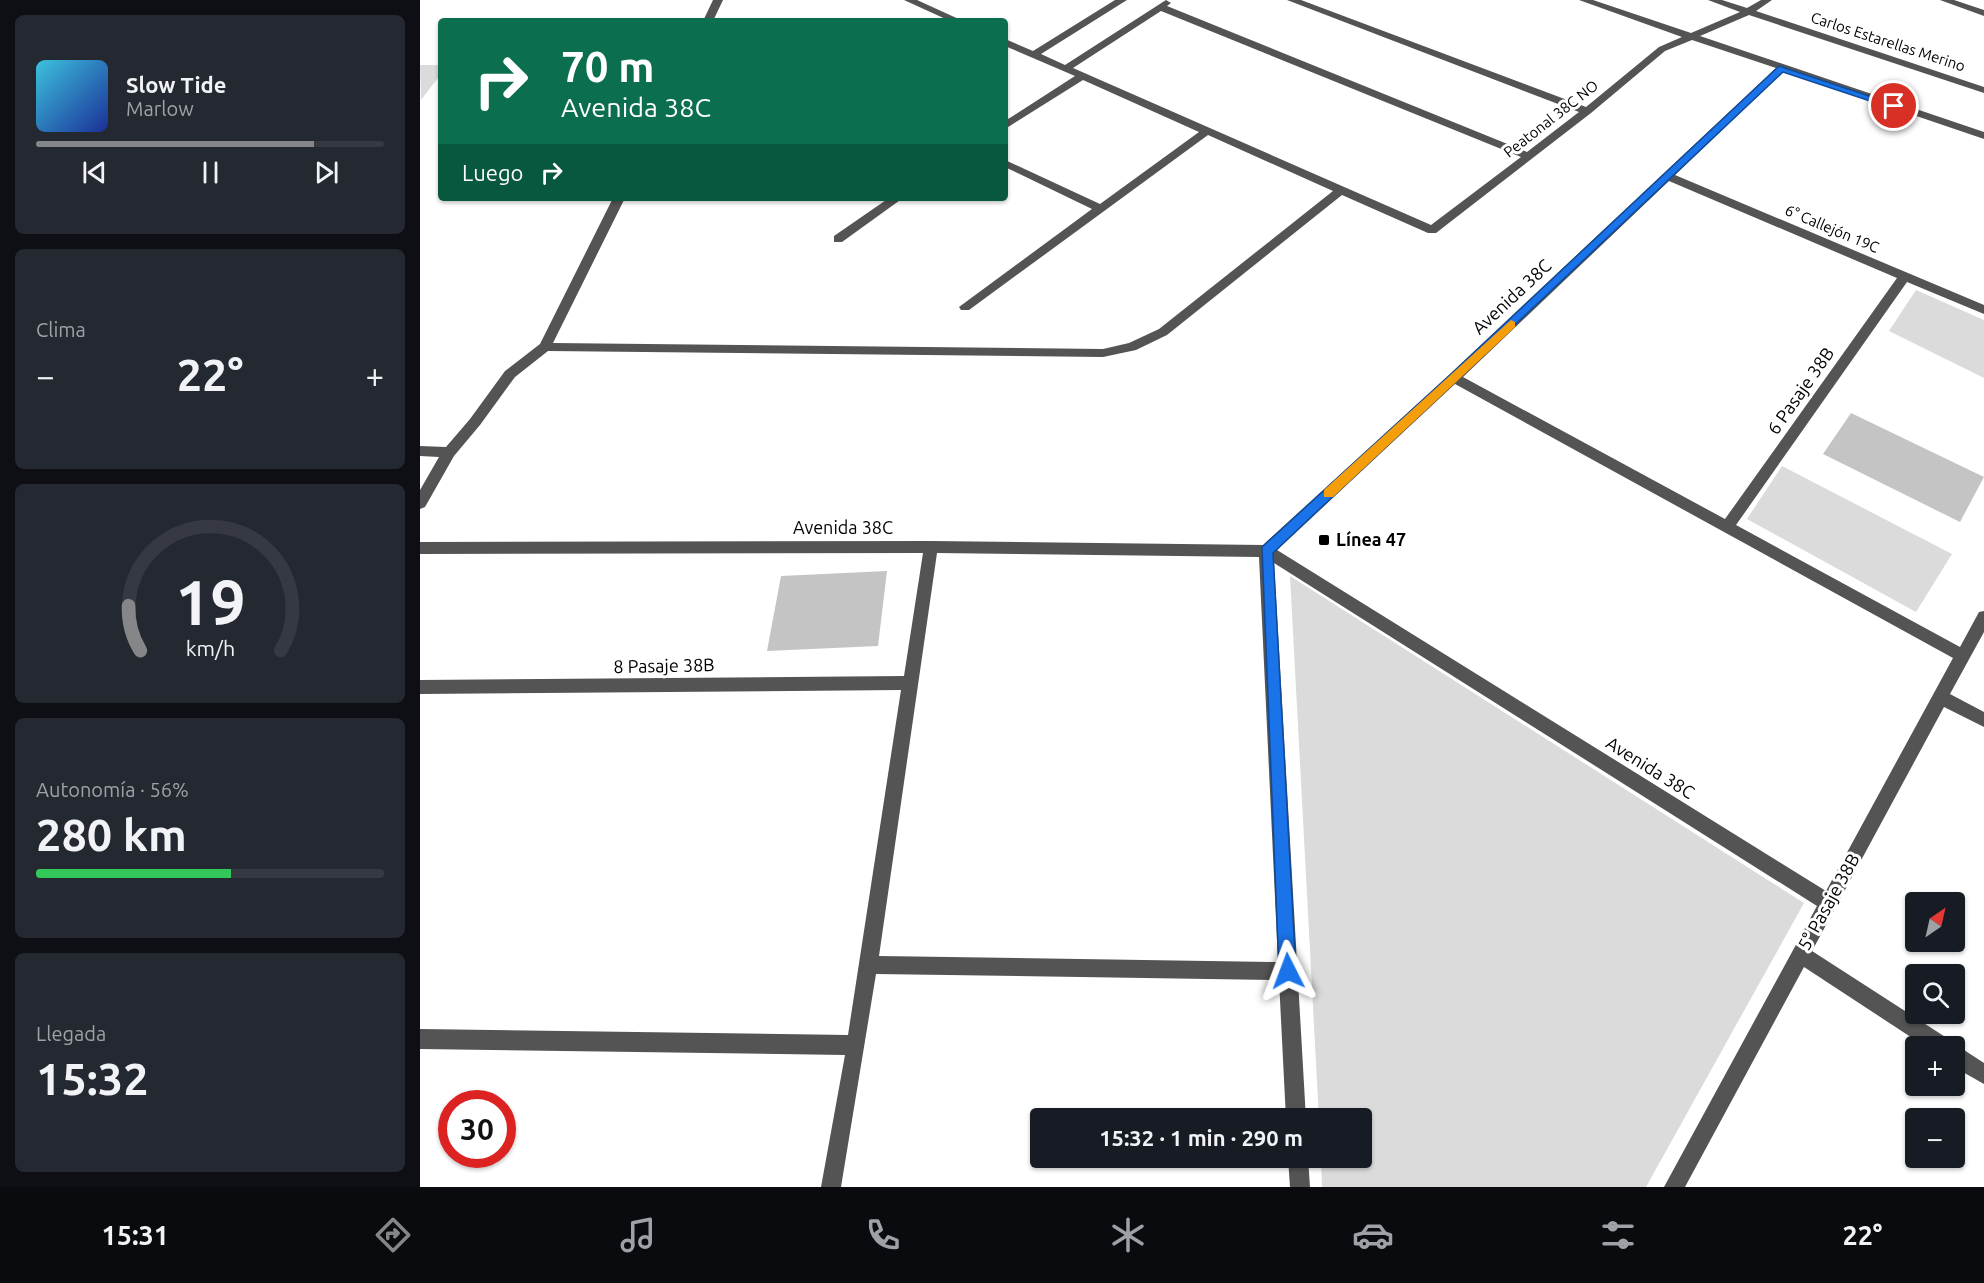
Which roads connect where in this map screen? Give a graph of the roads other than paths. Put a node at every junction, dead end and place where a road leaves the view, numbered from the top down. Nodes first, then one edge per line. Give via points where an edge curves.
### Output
1 (718, 0) edge
2 (1122, 0) edge
3 (1170, 0) edge
4 (1292, 0) edge
5 (1584, 0) edge
6 (1713, 0) edge
7 (1767, 0) edge
8 (1945, 0) edge
9 (916, 1) edge
10 (1160, 7) junction
11 (1748, 12) junction
12 (1984, 13) edge
13 (709, 18) edge
14 (952, 18) edge
15 (1691, 37) junction
16 (1008, 43) edge
17 (1034, 54) junction
18 (1066, 68) junction
19 (1782, 68) junction
20 (1082, 76) junction
21 (1984, 90) edge
22 (1587, 111) junction
23 (1008, 124) edge
24 (1207, 131) junction
25 (1984, 136) edge
26 (1529, 156) junction
27 (1008, 164) edge
28 (1668, 176) junction
29 (1341, 190) junction
30 (618, 201) edge
31 (893, 201) edge
32 (1101, 208) junction
33 (838, 238) dead end
34 (1905, 276) junction
35 (965, 307) dead end
36 (1984, 310) edge
37 (545, 346) junction
38 (1454, 378) junction
39 (420, 451) edge
40 (449, 452) junction
41 (420, 503) edge
42 (1727, 527) junction
43 (930, 547) junction
44 (420, 548) edge
45 (1266, 551) junction
46 (1984, 617) edge
47 (1963, 656) junction
48 (909, 683) junction
49 (420, 687) edge
50 (1940, 697) junction
51 (1984, 720) edge
52 (1829, 903) junction
53 (1800, 954) junction
54 (868, 965) junction
55 (1288, 971) junction
56 (1926, 1036) edge
57 (420, 1039) edge
58 (856, 1045) junction
59 (1965, 1062) edge
60 (1984, 1074) edge
61 (1295, 1108) edge
62 (1299, 1168) edge
63 (831, 1187) edge
64 (1300, 1187) edge
65 (1674, 1187) edge

1 - 13 street
2 - 17 street
3 - 10 street
4 - 22 street
5 - 15 street
6 - 11 street, Carlos Estarellas Merino
7 - 11 street
8 - 12 street
9 - 14 street
10 - 18 street
10 - 26 street
11 - 15 street
11 - 21 street, Carlos Estarellas Merino
15 - 19 street
15 - 22 street, Peatonal 38C NO via 1662,49
16 - 17 street
17 - 18 street
18 - 20 street
19 - 25 street
19 - 28 street, Avenida 38C
20 - 23 street
20 - 24 street
22 - 26 street, Peatonal 38C NO
24 - 29 street
24 - 32 street
26 - 29 street, Peatonal 38C NO via 1432,230
27 - 32 street
28 - 34 street, 6° Callejón 19C
28 - 38 street, Avenida 38C
29 - 37 street via 1163,333 1132,346 1103,352
30 - 37 street
31 - 33 street
32 - 35 street
34 - 36 street, 6° Callejón 19C
34 - 42 street, 6 Pasaje 38B
37 - 40 street via 510,374
38 - 42 street
38 - 45 street, Avenida 38C
39 - 40 street
40 - 41 street
42 - 47 street
43 - 44 street, Avenida 38C
43 - 45 street, Avenida 38C
43 - 48 street
45 - 52 street, Avenida 38C
45 - 55 street
46 - 47 street, 5° Pasaje 38B
47 - 50 street, 5° Pasaje 38B
48 - 49 street, 8 Pasaje 38B
48 - 54 street
50 - 51 street
50 - 52 street, 5° Pasaje 38B
52 - 53 street, 5° Pasaje 38B
53 - 56 street
53 - 65 street, 5° Pasaje 38B
54 - 55 street
54 - 58 street
55 - 61 street
57 - 58 street
58 - 63 street
59 - 60 street
62 - 64 street

